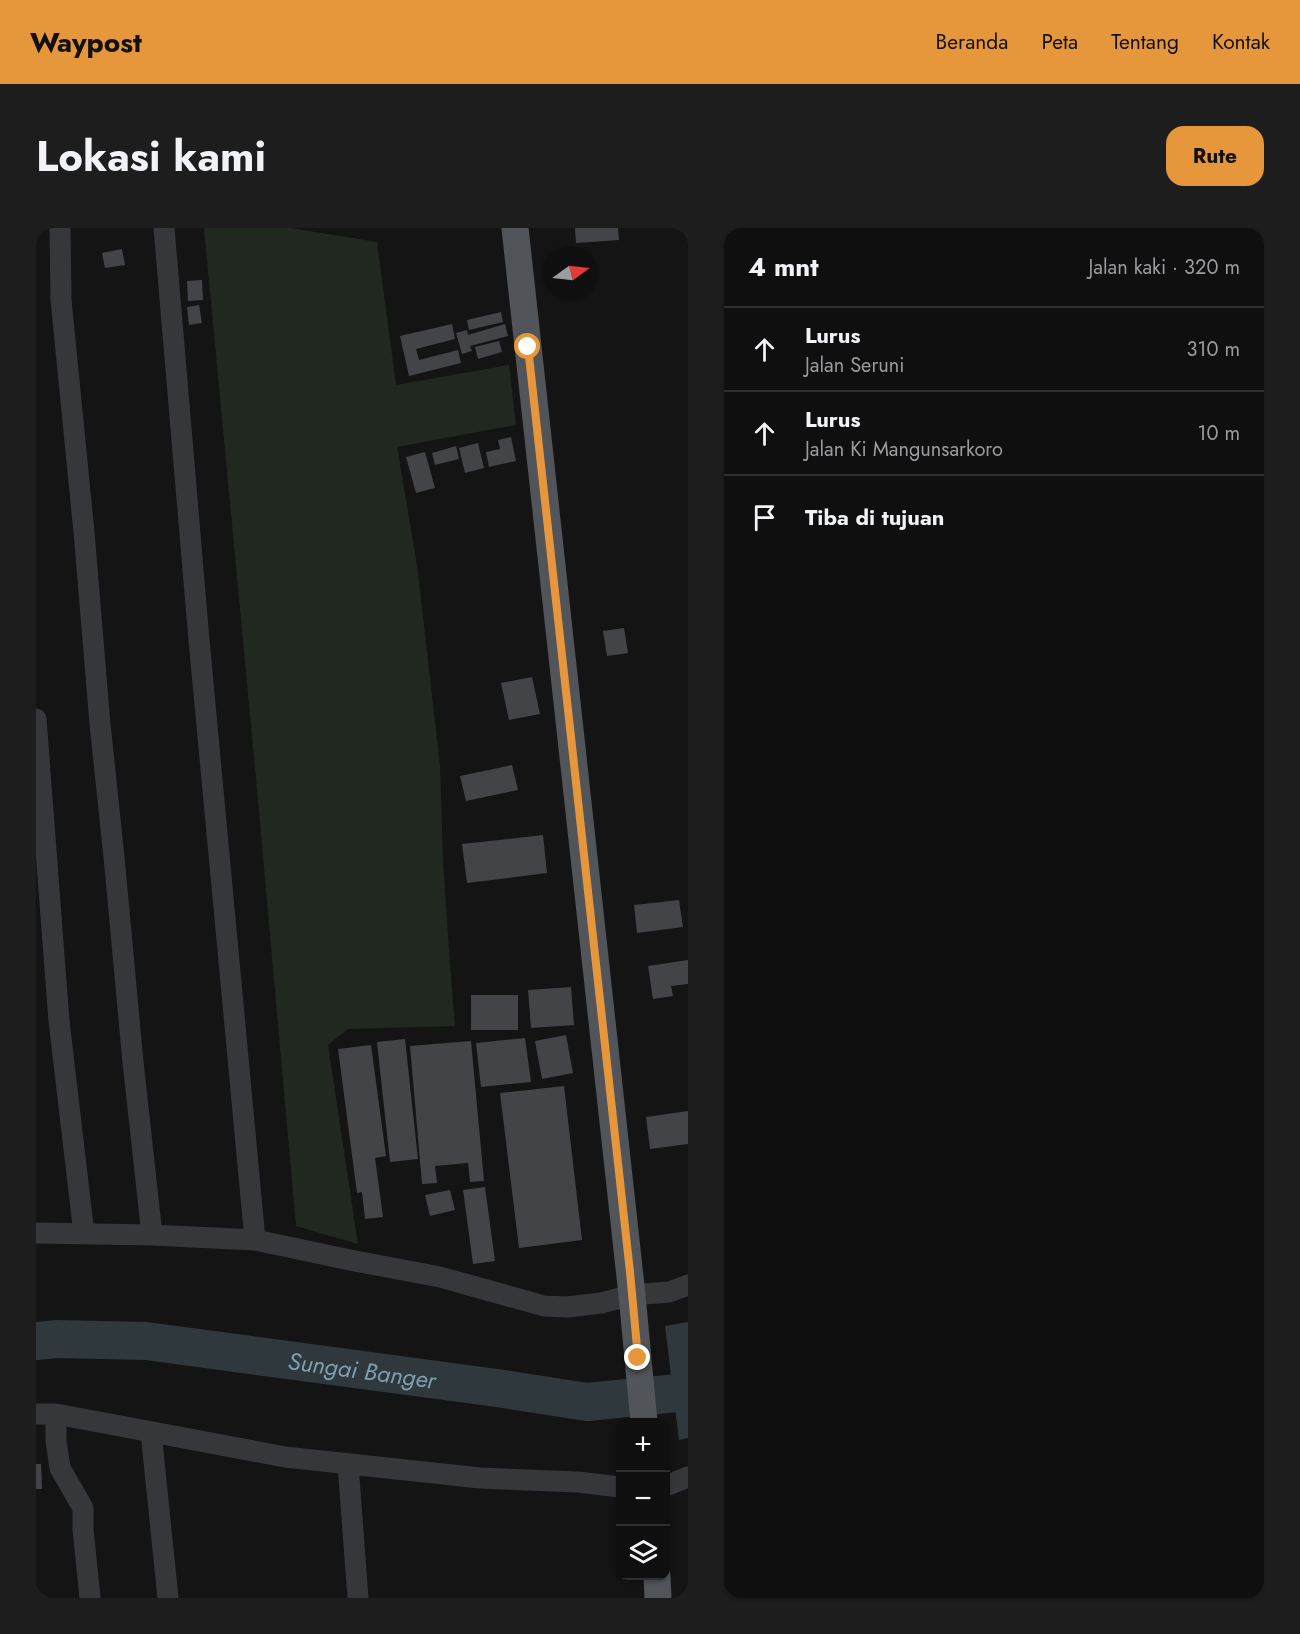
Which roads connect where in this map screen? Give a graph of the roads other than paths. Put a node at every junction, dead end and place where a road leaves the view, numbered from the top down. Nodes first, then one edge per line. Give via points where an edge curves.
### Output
1 (60, 228) edge
2 (164, 228) edge
3 (515, 228) edge
4 (36, 719) edge
5 (36, 1233) edge
6 (84, 1234) junction
7 (152, 1235) junction
8 (255, 1240) junction
9 (688, 1285) edge
10 (633, 1305) junction
11 (46, 1414) edge
12 (644, 1418) edge
13 (152, 1432) junction
14 (348, 1464) junction
15 (688, 1477) edge
16 (670, 1484) edge
17 (616, 1486) edge
18 (657, 1580) edge
19 (90, 1598) edge
20 (168, 1598) edge
21 (358, 1598) edge
22 (658, 1598) edge

1 - 7 street via 61,300
2 - 8 street
3 - 10 main road
4 - 6 street via 59,1021
5 - 6 street
6 - 7 street
7 - 8 street
8 - 10 street via 440,1278 544,1306
9 - 10 street
10 - 12 main road
11 - 13 street
11 - 19 street via 60,1468 83,1508
13 - 14 street via 285,1457
13 - 20 street
14 - 17 street
14 - 21 street
15 - 16 street
18 - 22 main road

